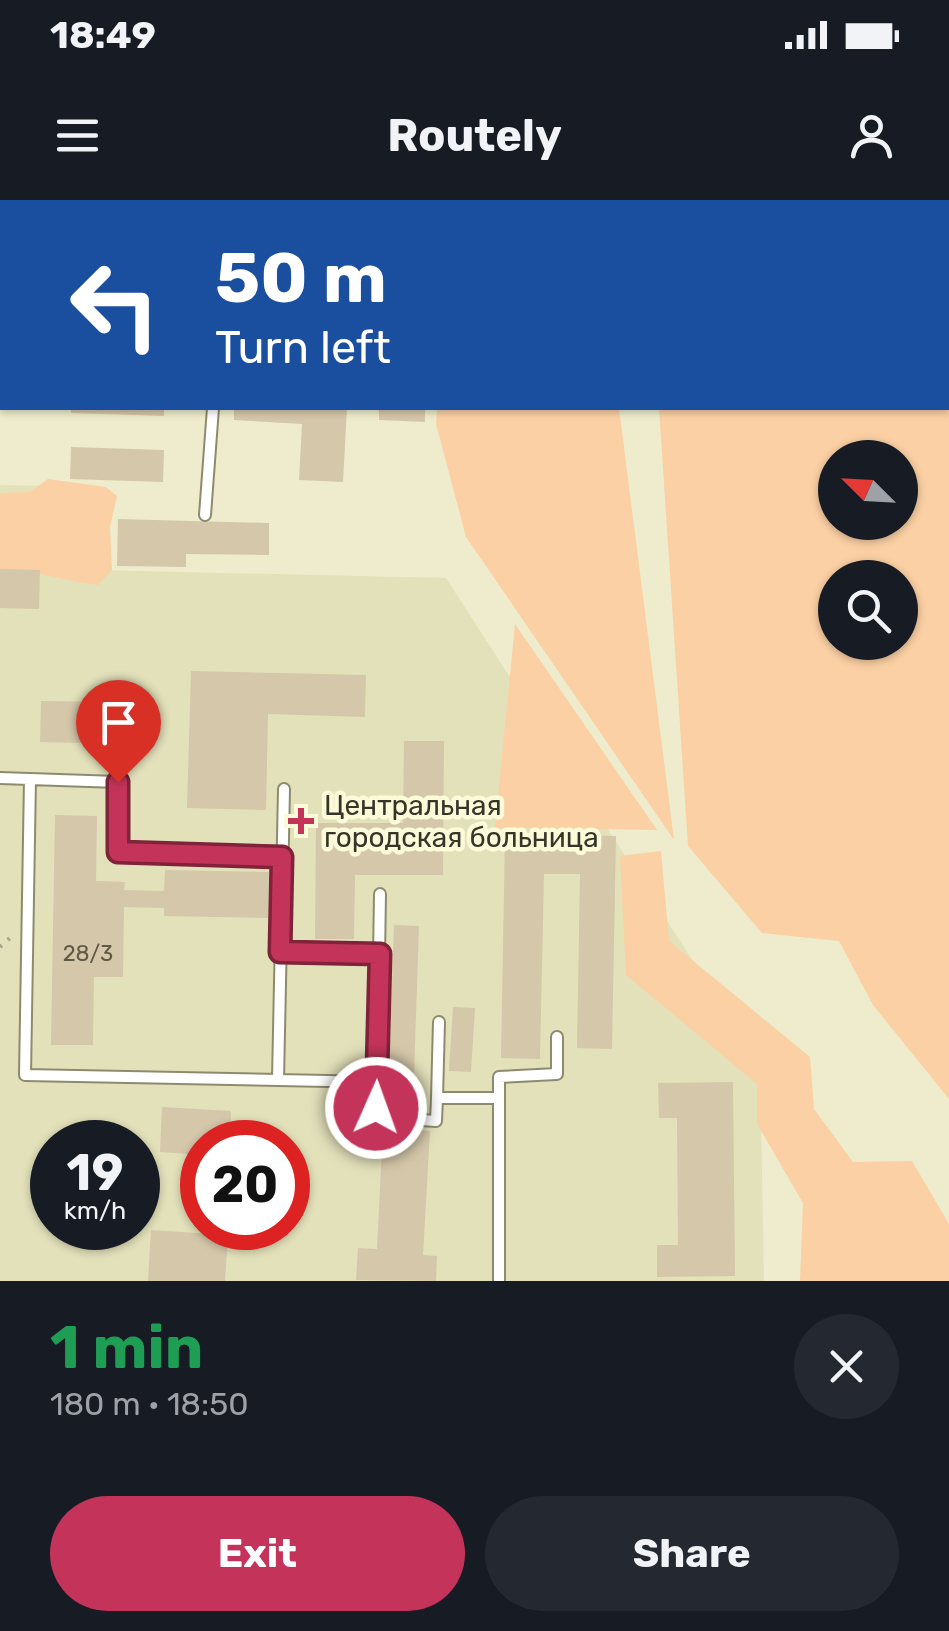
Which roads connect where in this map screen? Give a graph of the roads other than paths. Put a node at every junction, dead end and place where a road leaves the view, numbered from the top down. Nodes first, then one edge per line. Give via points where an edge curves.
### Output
1 (213, 410) edge
2 (205, 515) dead end
3 (0, 778) edge
4 (30, 779) junction
5 (284, 789) dead end
6 (282, 857) junction
7 (380, 894) dead end
8 (280, 952) junction
9 (380, 954) junction
10 (439, 1022) dead end
11 (557, 1038) dead end
12 (278, 1080) junction
13 (377, 1082) junction
14 (438, 1098) junction
15 (500, 1098) junction
16 (499, 1281) edge

1 - 2 lane
3 - 4 lane
4 - 6 lane via 118,782 118,852
4 - 12 lane via 25,1075
5 - 6 lane
6 - 8 lane
7 - 9 lane
8 - 9 lane
8 - 12 lane
9 - 13 lane
10 - 14 lane
11 - 15 lane via 557,1074 499,1077
12 - 13 lane
13 - 14 lane via 375,1117 436,1121
14 - 15 lane
15 - 16 lane

